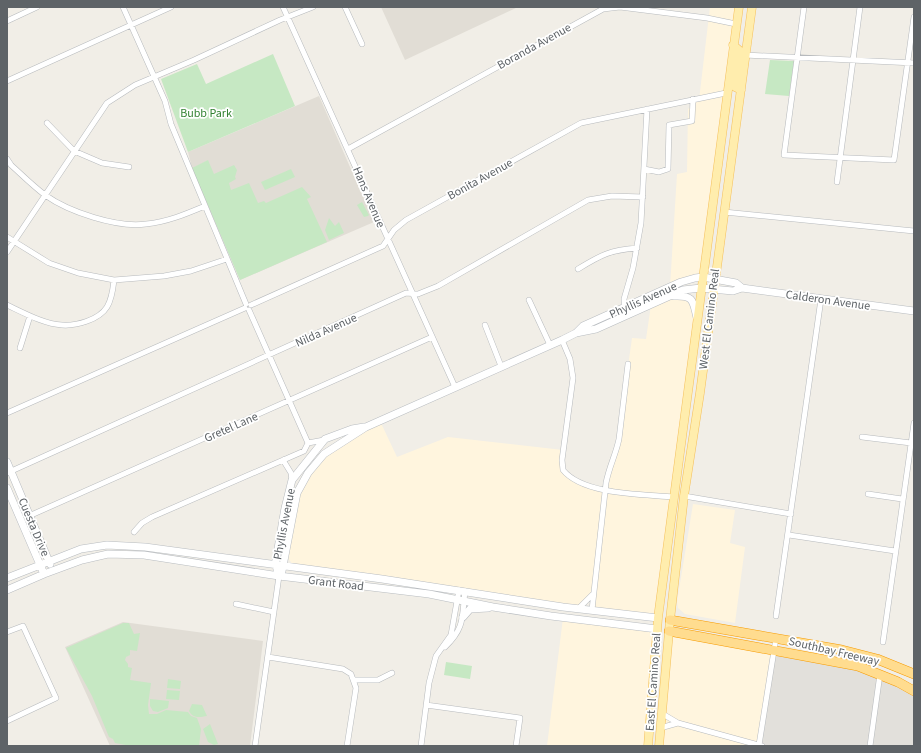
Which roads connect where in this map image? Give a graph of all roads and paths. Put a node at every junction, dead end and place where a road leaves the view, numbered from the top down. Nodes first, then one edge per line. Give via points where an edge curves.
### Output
1 (37, 7) edge
2 (123, 7) edge
3 (171, 7) edge
4 (283, 7) edge
5 (314, 7) edge
6 (345, 7) edge
7 (738, 7) edge
8 (752, 7) edge
9 (804, 7) edge
10 (860, 7) edge
11 (288, 17) junction
12 (914, 17) edge
13 (7, 21) edge
14 (736, 24) junction
15 (131, 25) junction
16 (362, 44) dead end
17 (733, 45) junction
18 (746, 55) junction
19 (797, 58) junction
20 (853, 61) junction
21 (907, 63) junction
22 (914, 63) edge
23 (154, 77) junction
24 (7, 81) edge
25 (741, 90) junction
26 (726, 92) junction
27 (693, 99) junction
28 (647, 109) junction
29 (47, 123) dead end
30 (348, 149) junction
31 (74, 151) junction
32 (840, 156) junction
33 (7, 159) edge
34 (128, 167) dead end
35 (644, 169) junction
36 (729, 176) junction
37 (837, 182) dead end
38 (45, 195) junction
39 (643, 197) junction
40 (204, 206) junction
41 (724, 212) junction
42 (914, 231) edge
43 (7, 238) edge
44 (388, 240) junction
45 (14, 243) junction
46 (637, 248) junction
47 (7, 252) edge
48 (227, 259) junction
49 (578, 269) dead end
50 (703, 277) junction
51 (714, 279) junction
52 (114, 280) junction
53 (701, 288) junction
54 (742, 288) junction
55 (713, 289) junction
56 (411, 293) junction
57 (668, 297) junction
58 (821, 299) junction
59 (529, 300) dead end
60 (7, 305) edge
61 (248, 307) junction
62 (625, 308) junction
63 (914, 311) edge
64 (30, 316) junction
65 (625, 316) junction
66 (697, 320) junction
67 (485, 325) dead end
68 (576, 333) junction
69 (432, 337) junction
70 (562, 340) junction
71 (550, 345) junction
72 (20, 348) dead end
73 (270, 355) junction
74 (628, 364) dead end
75 (502, 366) junction
76 (455, 387) junction
77 (290, 401) junction
78 (7, 413) edge
79 (914, 423) edge
80 (366, 427) junction
81 (862, 437) dead end
82 (325, 439) junction
83 (308, 443) junction
84 (911, 443) junction
85 (283, 460) junction
86 (7, 462) edge
87 (9, 472) edge
88 (292, 480) junction
89 (7, 488) edge
90 (606, 490) junction
91 (868, 494) dead end
92 (684, 496) junction
93 (674, 497) junction
94 (902, 499) junction
95 (791, 514) junction
96 (30, 516) junction
97 (134, 532) dead end
98 (789, 535) junction
99 (895, 551) junction
100 (49, 561) junction
101 (40, 564) junction
102 (276, 565) junction
103 (284, 566) junction
104 (53, 570) junction
105 (44, 574) junction
106 (279, 576) junction
107 (7, 578) edge
108 (7, 590) edge
109 (462, 591) junction
110 (592, 595) junction
111 (461, 600) junction
112 (236, 604) dead end
113 (493, 607) junction
114 (592, 610) junction
115 (274, 612) junction
116 (583, 615) junction
117 (776, 616) dead end
118 (462, 617) junction
119 (658, 618) junction
120 (670, 620) junction
121 (657, 629) junction
122 (669, 631) junction
123 (7, 632) edge
124 (776, 638) junction
125 (883, 642) dead end
126 (774, 651) junction
127 (436, 656) junction
128 (268, 657) junction
129 (392, 673) dead end
130 (913, 673) edge
131 (880, 674) junction
132 (355, 680) junction
133 (914, 691) edge
134 (426, 705) junction
135 (661, 713) junction
136 (7, 721) edge
137 (678, 723) junction
138 (650, 726) junction
139 (660, 728) junction
140 (255, 746) edge
141 (348, 746) edge
142 (421, 746) edge
143 (516, 746) edge
144 (648, 746) edge
145 (654, 746) edge
146 (659, 746) edge
147 (760, 746) edge
148 (870, 746) edge

1 - 13 street
2 - 15 street
3 - 15 street
4 - 11 street, Hans Avenue
5 - 11 street
6 - 16 street
7 - 14 main road, West El Camino Real
8 - 18 main road, West El Camino Real
9 - 19 street
10 - 20 street
11 - 23 street
11 - 30 street, Hans Avenue
12 - 21 street
14 - 17 main road, West El Camino Real
14 - 30 street, Boranda Avenue via 620,7 603,9
15 - 23 street
15 - 24 street
17 - 25 main road via 740,51 735,87
17 - 26 main road, West El Camino Real
18 - 19 street
18 - 25 main road, West El Camino Real
19 - 20 street
19 - 32 street via 784,155
20 - 21 street
20 - 32 street
21 - 22 street
21 - 32 street via 894,160
23 - 31 street via 135,85 107,103
23 - 40 street
25 - 36 main road, West El Camino Real
26 - 27 street, Bonita Avenue
26 - 36 main road via 734,96 725,168
26 - 50 main road, West El Camino Real
27 - 28 street, Bonita Avenue
27 - 35 street via 692,121 669,125 668,169 659,172
28 - 35 street
28 - 44 street, Bonita Avenue via 593,120 573,127 406,220 394,230
29 - 31 street
30 - 44 street, Hans Avenue
31 - 34 street via 102,163
31 - 38 street
32 - 37 street
33 - 38 street
35 - 39 street
36 - 41 main road, West El Camino Real
38 - 40 street via 81,214 113,222 146,224 178,217
38 - 45 street
39 - 46 street
39 - 56 street, Nilda Avenue via 612,196 588,200 438,286 418,294
40 - 48 street
41 - 42 street
41 - 51 main road, West El Camino Real
43 - 45 street
44 - 56 street, Hans Avenue
44 - 61 street, Bonita Avenue via 382,246
45 - 47 street
45 - 52 street via 78,274
46 - 49 street via 605,253
46 - 62 street via 624,299
48 - 52 street via 191,271
48 - 61 street
50 - 51 main road, Phyllis Avenue
50 - 53 main road, West El Camino Real
50 - 62 main road, Phyllis Avenue via 681,282
51 - 54 main road, Calderon Avenue via 736,283
51 - 55 main road, West El Camino Real
52 - 64 street via 113,291 106,307 87,321 61,326
53 - 55 main road, Phyllis Avenue
53 - 57 main road, Phyllis Avenue via 683,290
53 - 66 main road, West El Camino Real
54 - 55 main road, Calderon Avenue via 733,291
54 - 58 main road, Calderon Avenue
55 - 92 main road, West El Camino Real
56 - 69 street, Hans Avenue
56 - 73 street, Nilda Avenue via 406,293
57 - 65 main road, Phyllis Avenue
57 - 66 main road via 690,298
58 - 63 main road, Calderon Avenue
58 - 95 street
59 - 71 street
60 - 64 street
61 - 73 street
61 - 78 street, Bonita Avenue
62 - 65 street
62 - 68 main road, Phyllis Avenue via 583,326
64 - 72 street
65 - 68 main road, Phyllis Avenue via 596,329
66 - 93 main road, West El Camino Real
67 - 75 street
68 - 70 main road, Phyllis Avenue
69 - 76 street, Hans Avenue
69 - 77 street, Gretel Lane
70 - 71 main road, Phyllis Avenue
70 - 90 street via 573,367 574,378 562,460 563,470 571,478 586,485
71 - 75 main road, Phyllis Avenue
73 - 77 street
73 - 87 street, Nilda Avenue
74 - 90 street via 618,445 610,464
75 - 76 main road, Phyllis Avenue
76 - 80 main road, Phyllis Avenue
77 - 83 street
77 - 96 street, Gretel Lane
79 - 84 street
80 - 82 main road, Phyllis Avenue via 352,428
80 - 103 main road, Phyllis Avenue via 324,454 308,473 293,507
81 - 84 street
82 - 83 street
82 - 88 main road, Phyllis Avenue
83 - 85 street via 304,450
84 - 94 street
85 - 88 street, Phyllis Avenue
85 - 97 street via 152,517
86 - 87 main road, Cuesta Drive
87 - 96 main road, Cuesta Drive
88 - 102 main road, Phyllis Avenue
89 - 101 main road, Cuesta Drive
90 - 93 street
90 - 110 street
91 - 94 street
92 - 95 street
92 - 120 main road, West El Camino Real
93 - 119 main road, West El Camino Real
94 - 99 street
95 - 98 street
96 - 100 main road, Cuesta Drive
98 - 99 street
98 - 117 street
99 - 125 street
100 - 101 main road, Grant Road
100 - 102 main road, Grant Road via 81,549 114,545
100 - 104 main road, Cuesta Drive
101 - 105 main road, Cuesta Drive
101 - 107 main road, Grant Road
102 - 103 main road, Grant Road
102 - 106 main road, Phyllis Avenue
103 - 106 main road, Phyllis Avenue
103 - 109 main road, Grant Road
104 - 105 main road, Grant Road
104 - 106 main road, Grant Road via 108,554 144,554
105 - 108 main road, Grant Road
106 - 111 main road, Grant Road
106 - 115 street
109 - 111 street
109 - 116 main road, Grant Road
110 - 114 street
110 - 116 street
111 - 113 main road, Grant Road
111 - 118 street
111 - 127 street via 451,635
112 - 115 street
113 - 116 main road, Grant Road via 568,619
113 - 118 main road via 470,609
114 - 116 main road
114 - 119 main road
115 - 128 street
116 - 121 main road, Grant Road
118 - 127 street via 456,637
119 - 120 main road
119 - 121 main road, East El Camino Real
120 - 122 main road, West El Camino Real
120 - 124 highway, Southbay Freeway
121 - 122 main road, Grant Road
121 - 138 main road, East El Camino Real
122 - 126 highway, Southbay Freeway
122 - 135 main road, East El Camino Real
123 - 136 street via 23,626 56,698
124 - 126 street
124 - 130 highway, Southbay Freeway via 842,650 880,660
126 - 131 highway, Southbay Freeway via 838,661
126 - 147 street
127 - 134 street
128 - 132 street via 343,670 351,674
128 - 140 street
129 - 132 street via 378,680
131 - 133 highway, Southbay Freeway
131 - 148 street
132 - 141 street
134 - 142 street
134 - 143 street via 520,718
135 - 137 street
135 - 139 main road, East El Camino Real
137 - 139 street
137 - 147 street
138 - 144 main road, East El Camino Real
138 - 145 main road via 655,730
139 - 146 main road, East El Camino Real

